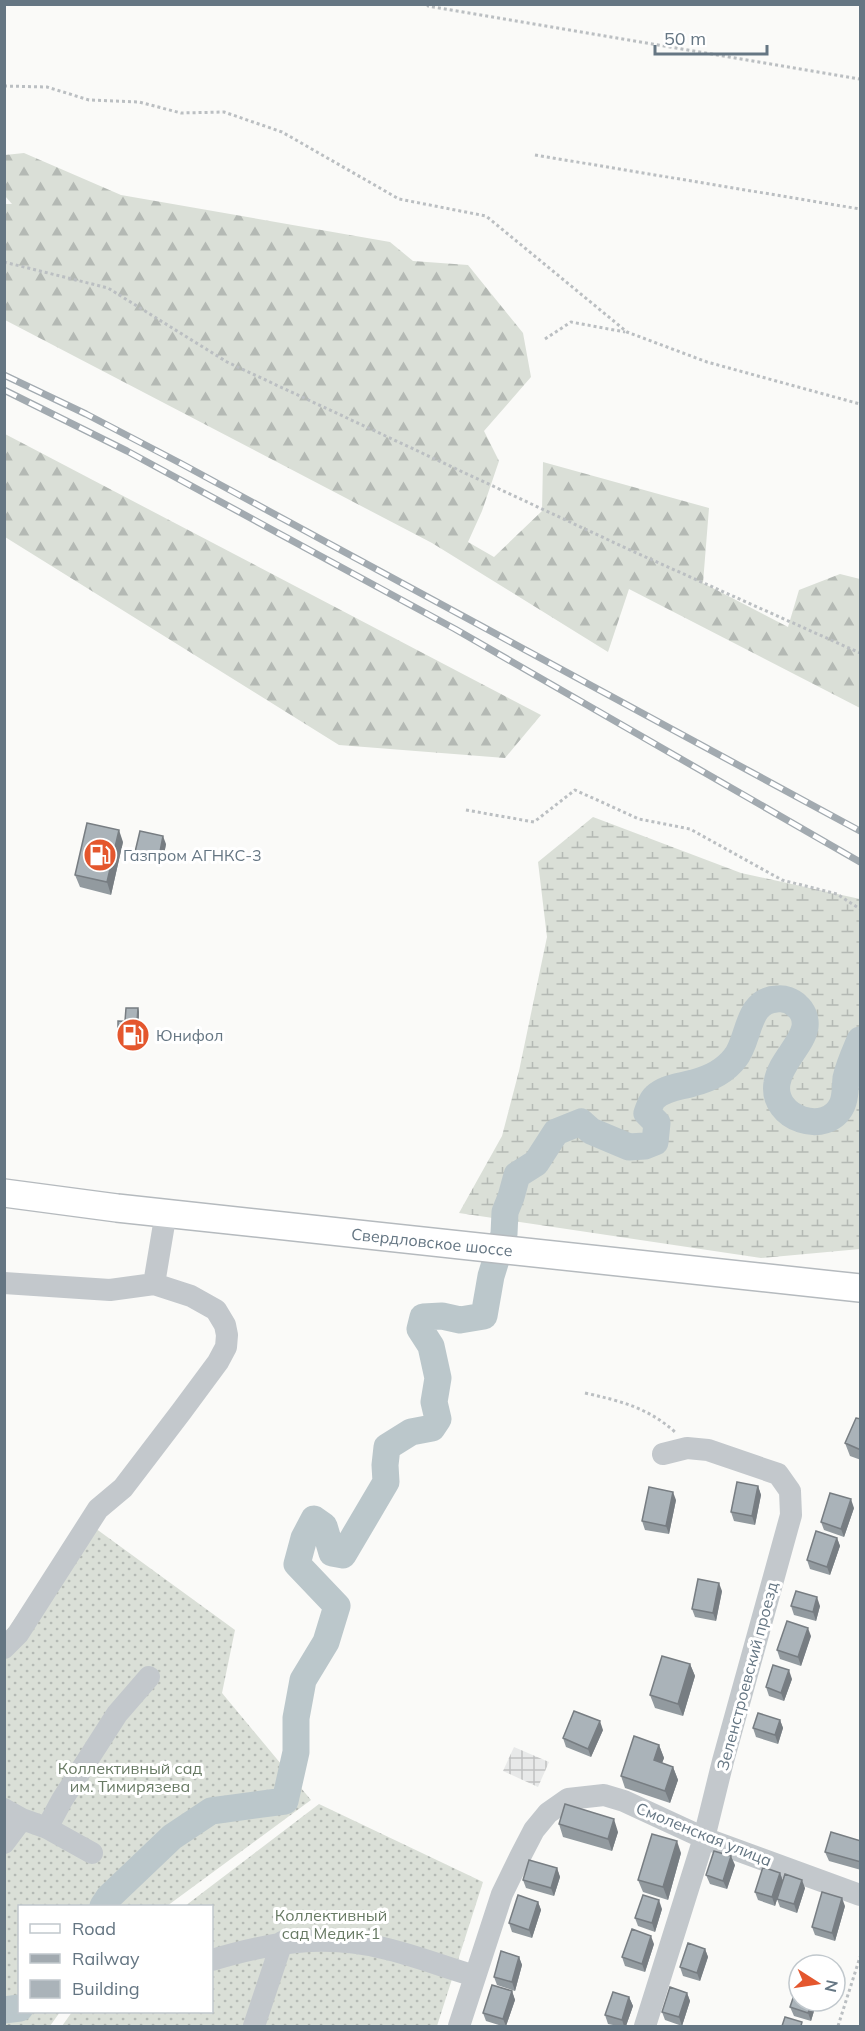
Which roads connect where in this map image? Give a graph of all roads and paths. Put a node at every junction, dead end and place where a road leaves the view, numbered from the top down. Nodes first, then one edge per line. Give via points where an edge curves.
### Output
1 (428, 4) edge
2 (861, 79) edge
3 (4, 86) edge
4 (535, 155) dead end
5 (861, 209) edge
6 (4, 262) edge
7 (627, 332) junction
8 (545, 339) dead end
9 (861, 404) edge
10 (861, 653) edge
11 (466, 810) dead end
12 (861, 909) edge
13 (4, 1193) edge
14 (166, 1212) junction
15 (4, 1283) edge
16 (154, 1284) junction
17 (861, 1288) edge
18 (585, 1393) dead end
19 (687, 1448) junction
20 (663, 1454) dead end
21 (4, 1648) edge
22 (149, 1677) dead end
23 (13, 1814) edge
24 (47, 1828) junction
25 (704, 1838) junction
26 (4, 1843) edge
27 (92, 1853) dead end
28 (861, 1895) edge
29 (282, 1942) junction
30 (861, 1957) edge
31 (213, 1960) edge
32 (475, 1976) junction
33 (254, 2026) edge
34 (459, 2026) edge
35 (645, 2026) edge
36 (838, 2026) edge

1 - 2 path
3 - 7 path via 47,87 89,100 139,102 181,113 224,112 282,132 399,199 486,216
4 - 5 path
6 - 10 path via 108,288 227,362
7 - 8 path via 571,322
7 - 9 path via 707,362
11 - 12 path via 534,822 576,790 639,819 690,829 782,880 837,894
13 - 14 main road, Свердловское шоссе
14 - 16 street
14 - 17 main road, Свердловское шоссе
15 - 16 street via 110,1290
16 - 21 street via 191,1296 216,1310 225,1325 225,1347 123,1488 98,1509 18,1634
18 - 19 path via 629,1404 661,1419
19 - 20 street
19 - 25 street, Зеленстроевский проезд via 708,1450 778,1474 790,1491 791,1515
22 - 24 street via 117,1714
23 - 24 street
23 - 26 street
24 - 27 street
25 - 28 street, Смоленская улица
25 - 32 street, Смоленская улица via 604,1795 568,1799 548,1813 534,1830 502,1894
25 - 35 street, Зеленстроевский проезд
29 - 31 street
29 - 32 street via 348,1942
29 - 33 street
30 - 36 path
32 - 34 street

